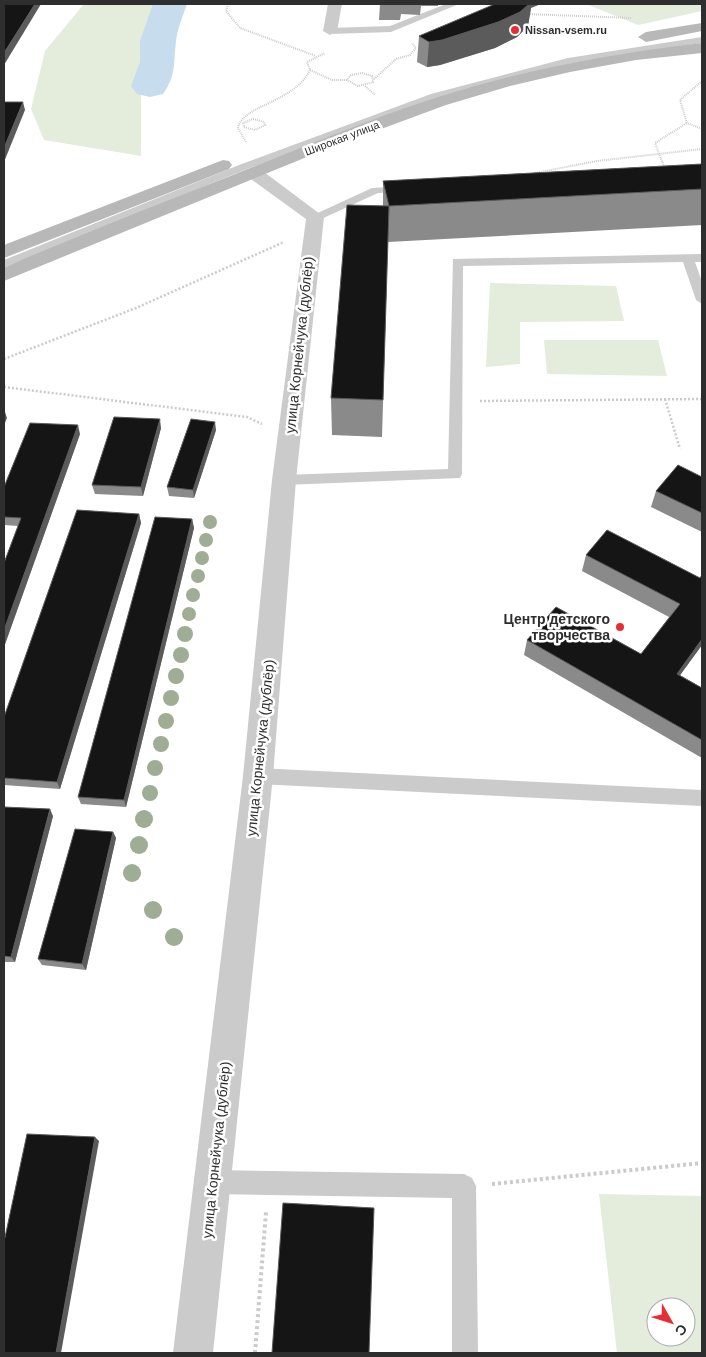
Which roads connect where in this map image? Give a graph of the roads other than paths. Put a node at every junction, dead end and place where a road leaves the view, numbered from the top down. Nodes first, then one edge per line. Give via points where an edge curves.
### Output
1 (335, 4) edge
2 (454, 4) edge
3 (702, 27) edge
4 (330, 30) joint
5 (657, 40) junction
6 (701, 43) edge
7 (254, 173) junction
8 (415, 189) edge
9 (313, 223) junction
10 (4, 252) edge
11 (688, 258) junction
12 (702, 258) edge
13 (4, 264) edge
14 (4, 275) edge
15 (702, 300) edge
16 (284, 480) junction
17 (258, 776) junction
18 (702, 798) edge
19 (213, 1182) junction
20 (193, 1353) edge
21 (465, 1353) edge

1 - 4 street
2 - 4 lane via 391,29
3 - 5 main road
5 - 6 lane, Широкая улица
5 - 10 main road, Широкая улица via 575,51 493,72 353,115
5 - 13 lane, Широкая улица via 500,77 435,96 244,167
6 - 7 main road, Широкая улица via 505,83 362,129
7 - 9 street
7 - 14 main road, Широкая улица
8 - 9 lane via 376,190
9 - 16 street, улица Корнейчука (дублёр)
11 - 12 lane
11 - 15 lane
11 - 16 lane via 457,262 455,474
16 - 17 street, улица Корнейчука (дублёр)
17 - 18 lane
17 - 19 street, улица Корнейчука (дублёр)
19 - 20 street, улица Корнейчука (дублёр)
19 - 21 lane via 464,1186

